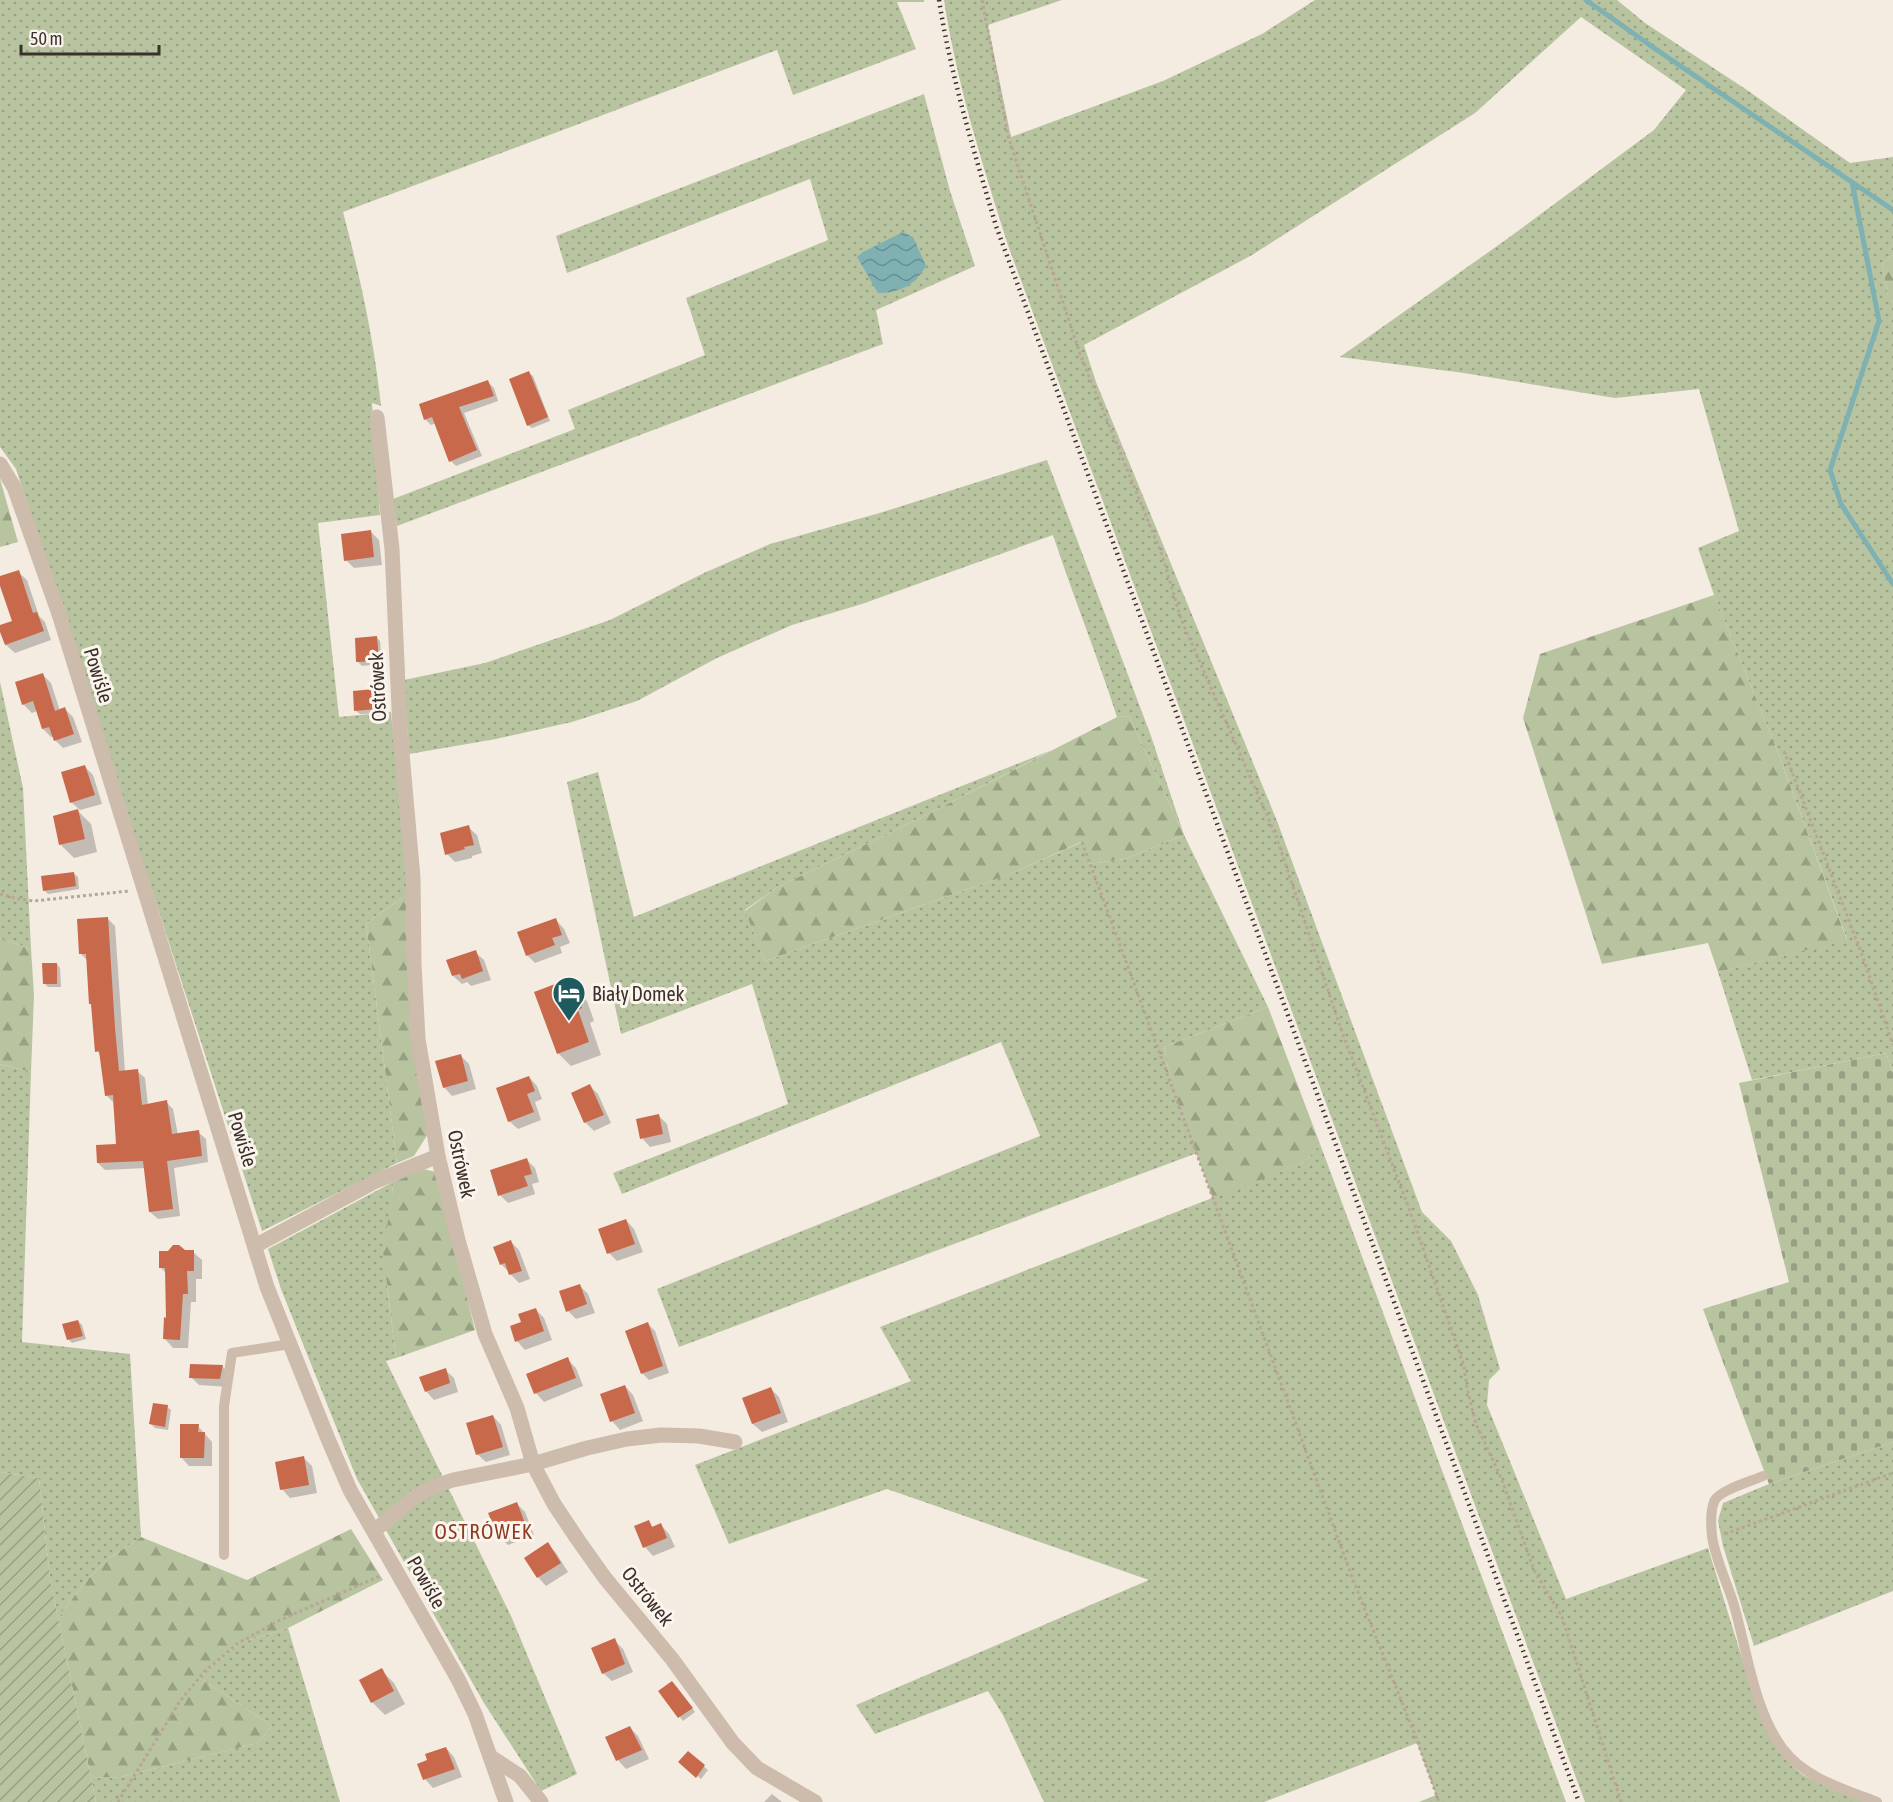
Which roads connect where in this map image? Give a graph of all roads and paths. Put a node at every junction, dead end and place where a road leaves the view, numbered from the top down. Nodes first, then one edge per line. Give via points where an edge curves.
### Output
1 (982, 0) edge
2 (377, 417) dead end
3 (0, 464) edge
4 (1784, 751) dead end
5 (1082, 842) dead end
6 (144, 890) junction
7 (0, 894) edge
8 (1893, 1045) edge
9 (438, 1156) junction
10 (255, 1246) junction
11 (290, 1344) junction
12 (735, 1442) dead end
13 (533, 1464) junction
14 (1893, 1473) edge
15 (1763, 1476) dead end
16 (374, 1531) junction
17 (1712, 1539) junction
18 (224, 1555) dead end
19 (395, 1569) junction
20 (491, 1757) junction
21 (118, 1802) edge
22 (506, 1802) edge
23 (541, 1802) edge
24 (815, 1802) edge
25 (1439, 1802) edge
26 (1621, 1802) edge
27 (1877, 1802) edge

1 - 26 path via 1008,136 1080,354 1162,555 1181,619 1276,837 1341,1029 1464,1366 1476,1424 1502,1480 1534,1570 1562,1617
2 - 9 street, Ostrówek via 392,549 400,731 413,878 418,1039
3 - 6 street, Powiśle via 14,487 44,571
4 - 8 path via 1862,952
5 - 25 path
6 - 7 path via 34,901
6 - 10 street, Powiśle
9 - 10 street via 376,1181
9 - 13 street, Ostrówek via 485,1334 517,1408
10 - 11 street, Powiśle
11 - 16 street, Powiśle via 350,1490
11 - 18 lane via 232,1353 224,1406
12 - 13 street via 661,1435 597,1445
13 - 16 street via 438,1485 416,1496
13 - 24 street, Ostrówek via 554,1504 605,1578 672,1659 733,1743 757,1768
14 - 17 path
15 - 17 lane via 1721,1493 1714,1500
16 - 19 street, Powiśle
17 - 27 lane via 1762,1707 1782,1748 1797,1765 1823,1780
19 - 20 street, Powiśle via 458,1679
19 - 21 path via 278,1621 237,1644 204,1672 180,1701
20 - 22 street, Powiśle
20 - 23 street via 520,1776

